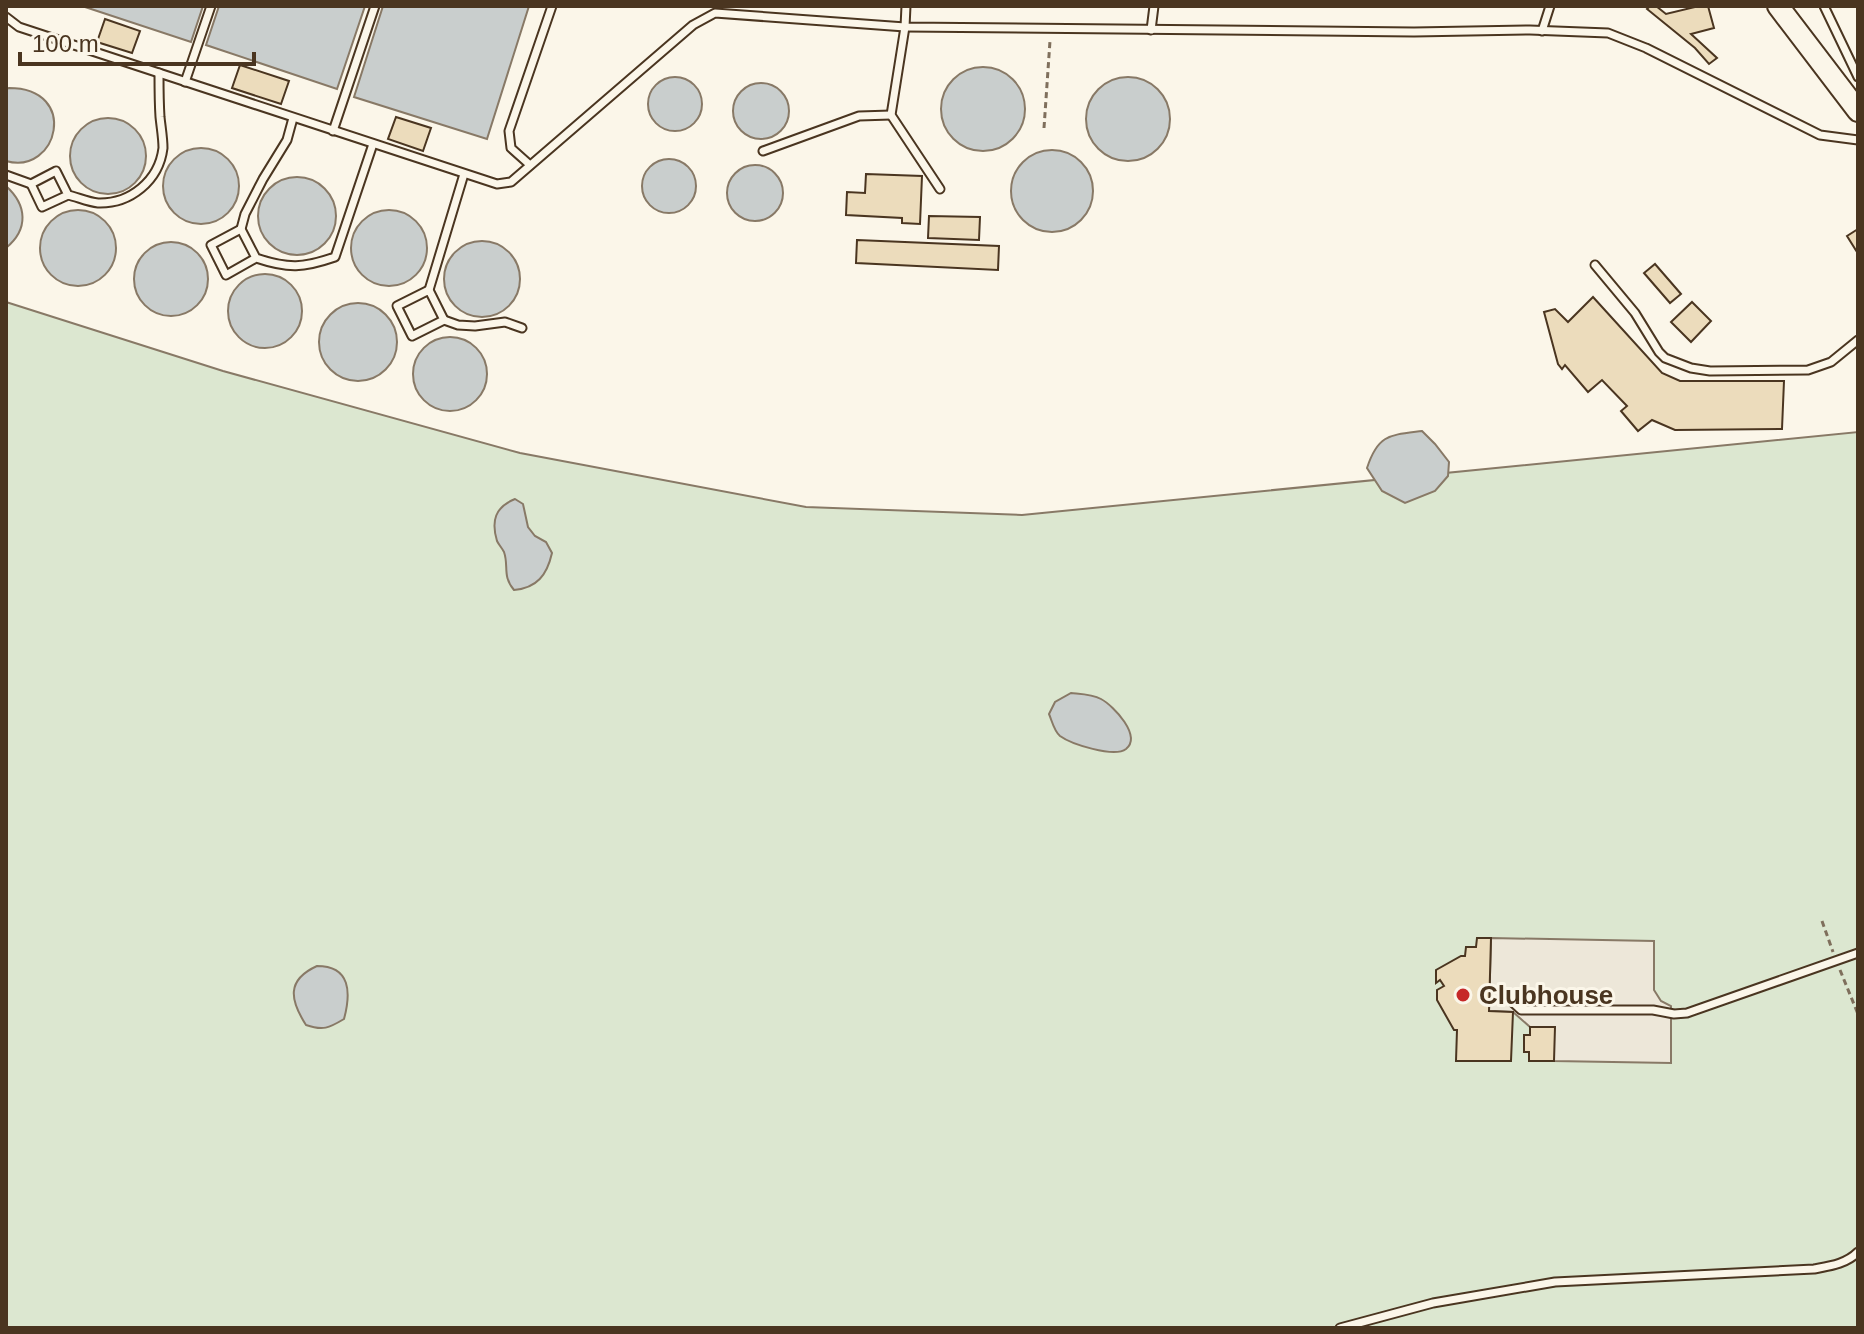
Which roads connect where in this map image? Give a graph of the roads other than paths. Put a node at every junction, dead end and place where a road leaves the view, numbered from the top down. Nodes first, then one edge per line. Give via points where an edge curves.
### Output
1 (211, 6) edge
2 (375, 6) edge
3 (552, 6) edge
4 (906, 6) edge
5 (1154, 6) edge
6 (1550, 6) edge
7 (1778, 6) edge
8 (1824, 6) edge
9 (6, 17) edge
10 (905, 27) junction
11 (1151, 30) junction
12 (1542, 31) junction
13 (159, 73) junction
14 (1858, 77) edge
15 (185, 82) junction
16 (1858, 111) edge
17 (891, 115) junction
18 (293, 118) junction
19 (333, 131) junction
20 (1858, 140) edge
21 (373, 144) junction
22 (763, 151) dead end
23 (530, 165) junction
24 (464, 174) junction
25 (6, 175) edge
26 (31, 184) junction
27 (940, 189) dead end
28 (68, 195) junction
29 (241, 229) junction
30 (256, 258) junction
31 (1595, 265) dead end
32 (429, 290) junction
33 (444, 320) junction
34 (522, 328) dead end
35 (1858, 340) edge
36 (1858, 953) edge
37 (1509, 999) dead end
38 (1858, 1252) edge
39 (1340, 1328) edge

1 - 15 lane
2 - 19 lane
3 - 23 lane via 509,131 511,148
4 - 10 lane
5 - 11 lane
6 - 12 lane
7 - 16 main road
8 - 14 lane
9 - 13 lane via 19,27
10 - 11 lane
10 - 17 lane
10 - 23 lane via 715,13 693,25
11 - 12 lane
12 - 20 lane via 1608,33 1820,135
13 - 15 lane
13 - 28 lane via 163,149 145,186 117,201 96,203
15 - 18 lane
17 - 22 lane via 859,116
17 - 27 lane
18 - 19 lane
18 - 29 lane
19 - 21 lane
21 - 24 lane
21 - 30 lane via 335,257 299,267
23 - 24 lane via 511,182 497,184
24 - 32 lane
25 - 26 lane
26 - 28 lane via 42,207
26 - 28 lane via 56,171
29 - 30 lane
29 - 30 lane via 211,245 226,275
31 - 35 lane via 1659,352 1691,368 1808,370 1831,362
32 - 33 lane
32 - 33 lane via 397,306 412,336
33 - 34 lane via 475,326 505,322
36 - 37 lane via 1687,1013 1521,1010
38 - 39 lane via 1814,1269 1555,1282 1433,1303

